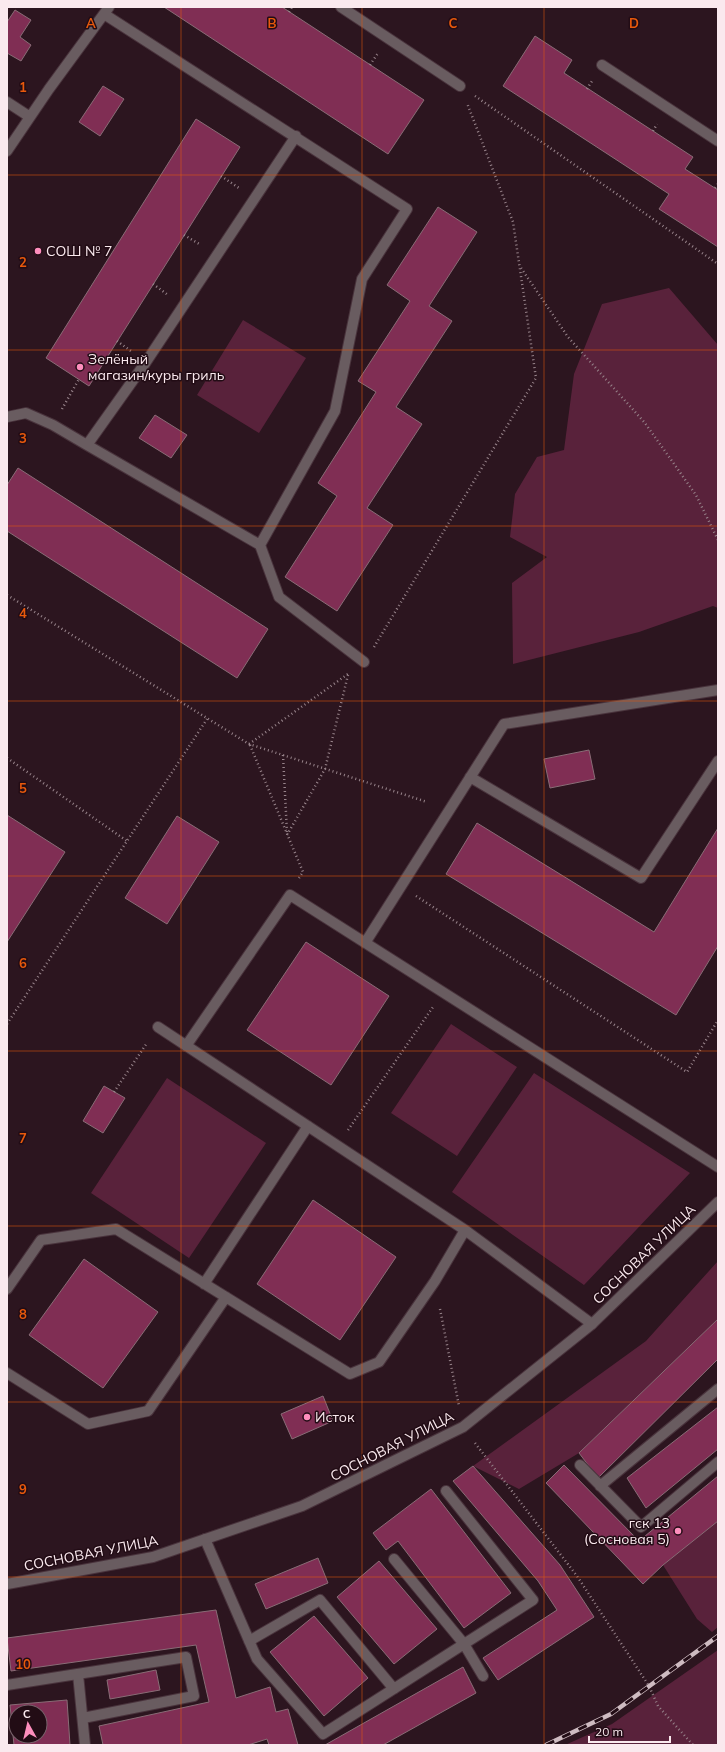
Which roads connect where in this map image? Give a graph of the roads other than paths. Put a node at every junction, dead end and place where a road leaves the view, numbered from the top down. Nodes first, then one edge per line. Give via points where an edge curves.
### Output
1 (341, 7) edge
2 (107, 10) edge
3 (602, 65) dead end
4 (460, 86) road end
5 (7, 102) edge
6 (30, 117) junction
7 (296, 136) junction
8 (718, 141) edge
9 (7, 151) edge
10 (7, 417) edge
11 (86, 445) junction
12 (260, 545) junction
13 (364, 662) road end
14 (718, 690) edge
15 (718, 761) edge
16 (470, 777) junction
17 (365, 943) junction
18 (158, 1027) road end
19 (186, 1046) junction
20 (308, 1126) junction
21 (718, 1167) edge
22 (718, 1202) edge
23 (465, 1230) junction
24 (204, 1284) junction
25 (7, 1289) edge
26 (226, 1297) junction
27 (592, 1324) junction
28 (7, 1373) edge
29 (718, 1389) edge
30 (718, 1462) edge
31 (580, 1465) dead end
32 (600, 1486) junction
33 (446, 1491) dead end
34 (205, 1539) junction
35 (394, 1560) dead end
36 (7, 1584) edge
37 (249, 1641) junction
38 (464, 1644) junction
39 (78, 1674) junction
40 (483, 1676) dead end
41 (7, 1685) edge
42 (394, 1689) junction
43 (83, 1718) junction
44 (85, 1745) edge

1 - 4 street
2 - 6 street
2 - 7 street
3 - 8 street
5 - 6 street
6 - 9 street
7 - 11 street via 146,362
7 - 12 street via 407,209 362,279 334,411
10 - 11 street via 26,413
11 - 12 street
12 - 13 street via 279,598
14 - 16 street via 504,724
15 - 16 street via 641,878
16 - 17 street
17 - 19 street via 290,895
17 - 21 street
18 - 19 street
19 - 20 street
20 - 23 street
20 - 24 street
22 - 27 street, СОСНОВАЯ УЛИЦА
23 - 26 street via 435,1281 378,1362 350,1374
23 - 27 street
24 - 25 street via 116,1229 41,1240
24 - 26 street
26 - 28 street via 148,1411 88,1424
27 - 34 street, СОСНОВАЯ УЛИЦА via 463,1427 302,1506
29 - 32 street
30 - 32 street via 640,1527
31 - 32 street
33 - 38 street via 533,1600
34 - 36 street, СОСНОВАЯ УЛИЦА via 153,1557
34 - 37 street
35 - 38 street
37 - 42 street via 320,1600
37 - 42 street via 257,1659 323,1734
38 - 40 street
38 - 42 street
39 - 41 street
39 - 43 street
39 - 43 street via 186,1657 194,1696
43 - 44 street

